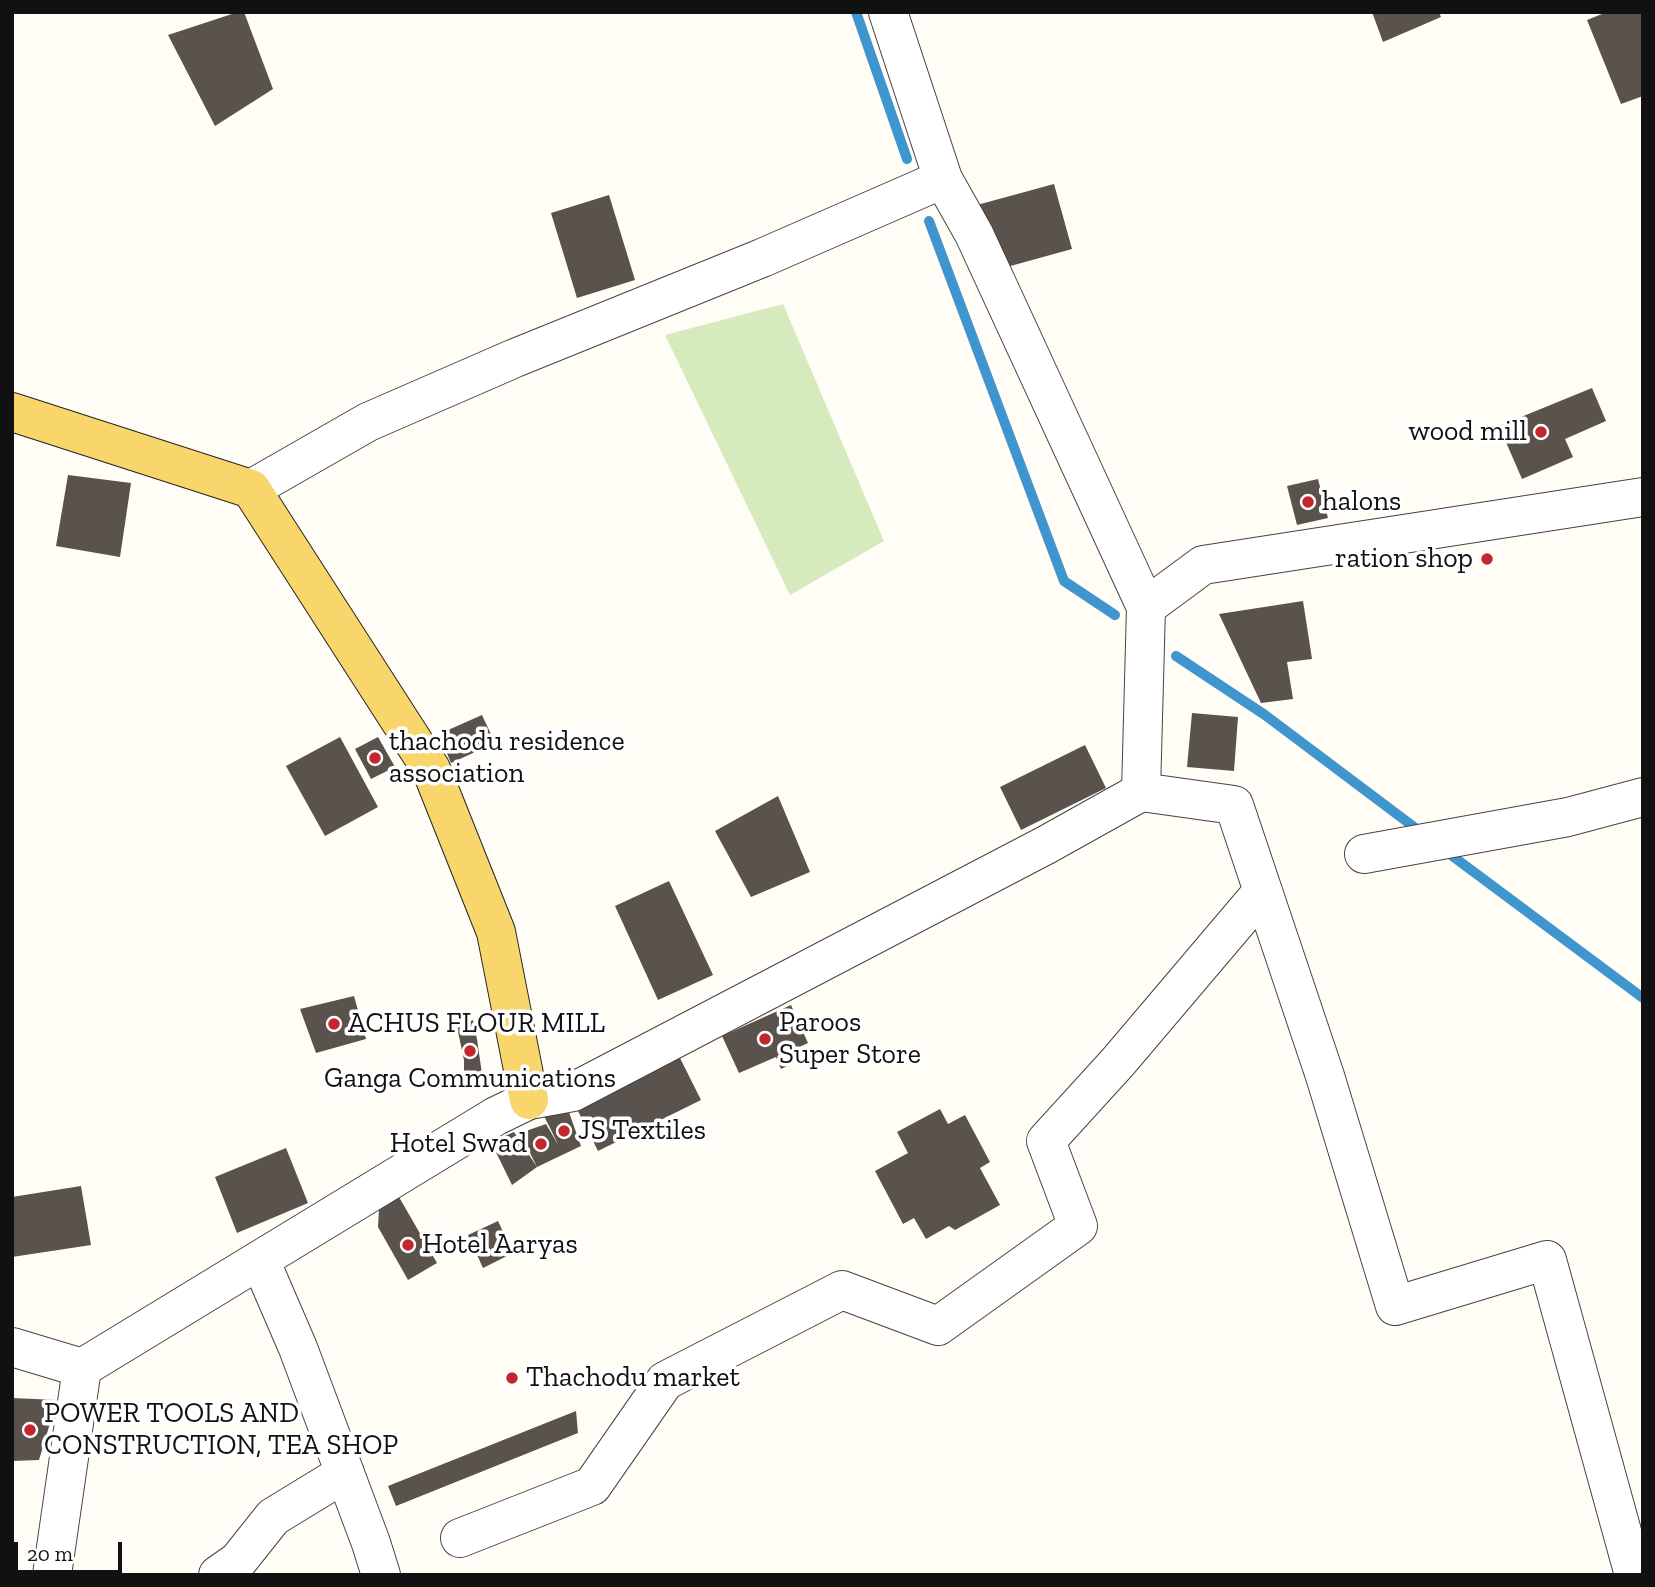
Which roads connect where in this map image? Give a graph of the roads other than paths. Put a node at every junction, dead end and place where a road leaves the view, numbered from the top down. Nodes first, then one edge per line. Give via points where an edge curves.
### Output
1 (888, 12) edge
2 (943, 179) junction
3 (12, 412) edge
4 (251, 489) junction
5 (1643, 497) edge
6 (1146, 607) junction
7 (1141, 792) junction
8 (1643, 797) edge
9 (1364, 854) dead end
10 (1263, 891) junction
11 (529, 1100) junction
12 (261, 1260) junction
13 (12, 1347) edge
14 (82, 1368) junction
15 (345, 1473) junction
16 (460, 1538) dead end
17 (52, 1575) edge
18 (218, 1575) edge
19 (381, 1575) edge
20 (1634, 1575) edge

1 - 2 street
2 - 4 street via 368,422
2 - 6 street via 974,234
3 - 4 main road
4 - 11 main road via 431,769 496,932
5 - 6 street via 1203,565
6 - 7 street
7 - 10 street via 1234,805
7 - 11 street via 573,1092
8 - 9 street via 1568,817
10 - 16 street via 1046,1141 1078,1226 938,1326 842,1290 830,1296 665,1381 592,1486
10 - 20 street via 1395,1306 1548,1260
11 - 12 street
12 - 14 street
12 - 15 street
13 - 14 street
14 - 17 street
15 - 18 street via 273,1517 238,1561
15 - 19 street

